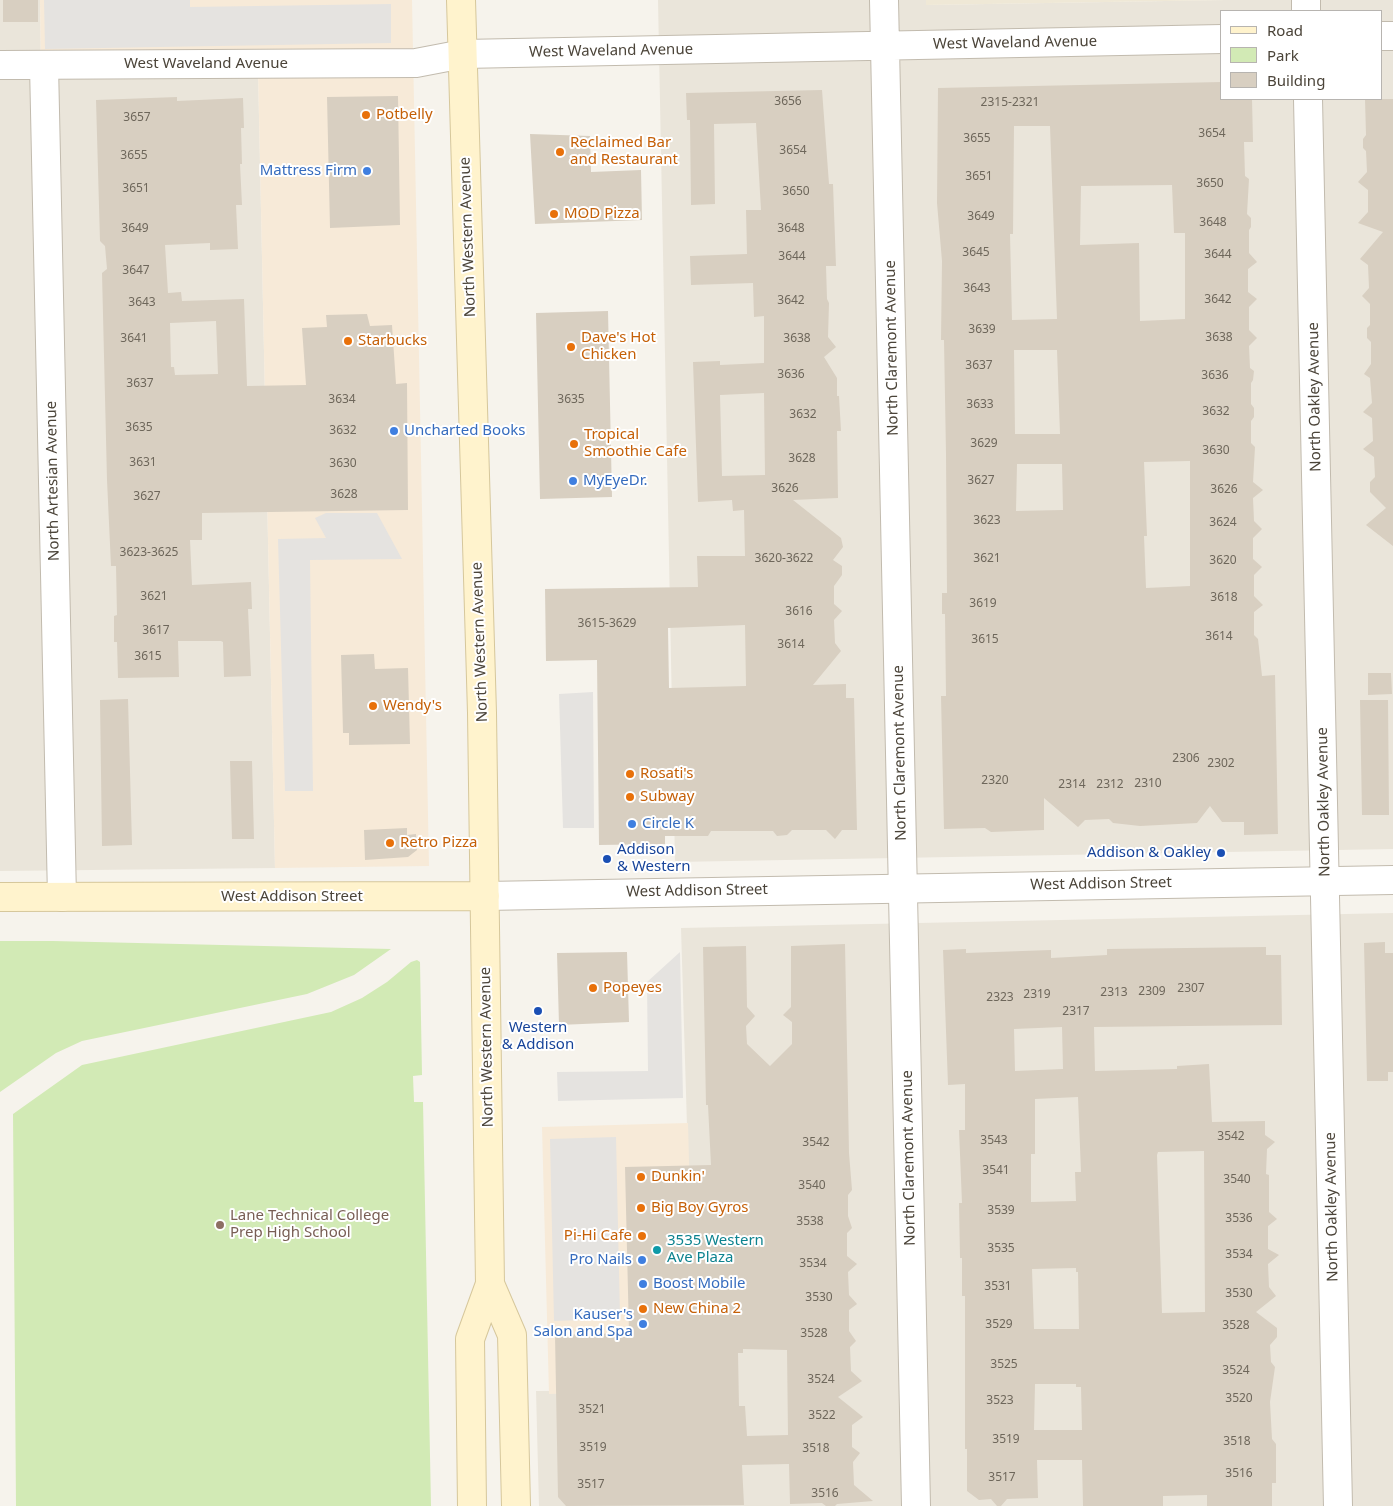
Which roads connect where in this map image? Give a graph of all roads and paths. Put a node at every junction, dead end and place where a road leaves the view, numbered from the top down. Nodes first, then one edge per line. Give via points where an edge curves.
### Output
1 (461, 0) edge
2 (884, 0) edge
3 (1220, 39) edge
4 (886, 46) junction
5 (463, 54) junction
6 (44, 64) junction
7 (0, 65) edge
8 (1308, 100) edge
9 (1393, 880) edge
10 (1325, 881) junction
11 (903, 888) junction
12 (485, 896) junction
13 (62, 897) junction
14 (0, 898) edge
15 (490, 1284) junction
16 (472, 1506) edge
17 (516, 1506) edge
18 (916, 1506) edge
19 (1338, 1506) edge

1 - 5 main road, North Western Avenue
2 - 4 street, North Claremont Avenue
3 - 4 street, West Waveland Avenue
4 - 5 street, West Waveland Avenue
4 - 11 street, North Claremont Avenue
5 - 6 street, West Waveland Avenue via 416,63
5 - 12 main road, North Western Avenue
6 - 7 street, West Waveland Avenue
6 - 13 street, North Artesian Avenue
8 - 10 street, North Oakley Avenue
9 - 10 street, West Addison Street
10 - 11 street, West Addison Street
10 - 19 street, North Oakley Avenue
11 - 12 street, West Addison Street
11 - 18 street, North Claremont Avenue
12 - 13 main road, West Addison Street
12 - 15 main road, North Western Avenue
13 - 14 main road, West Addison Street
15 - 16 main road, North Western Avenue via 470,1339
15 - 17 main road, North Western Avenue via 512,1335

